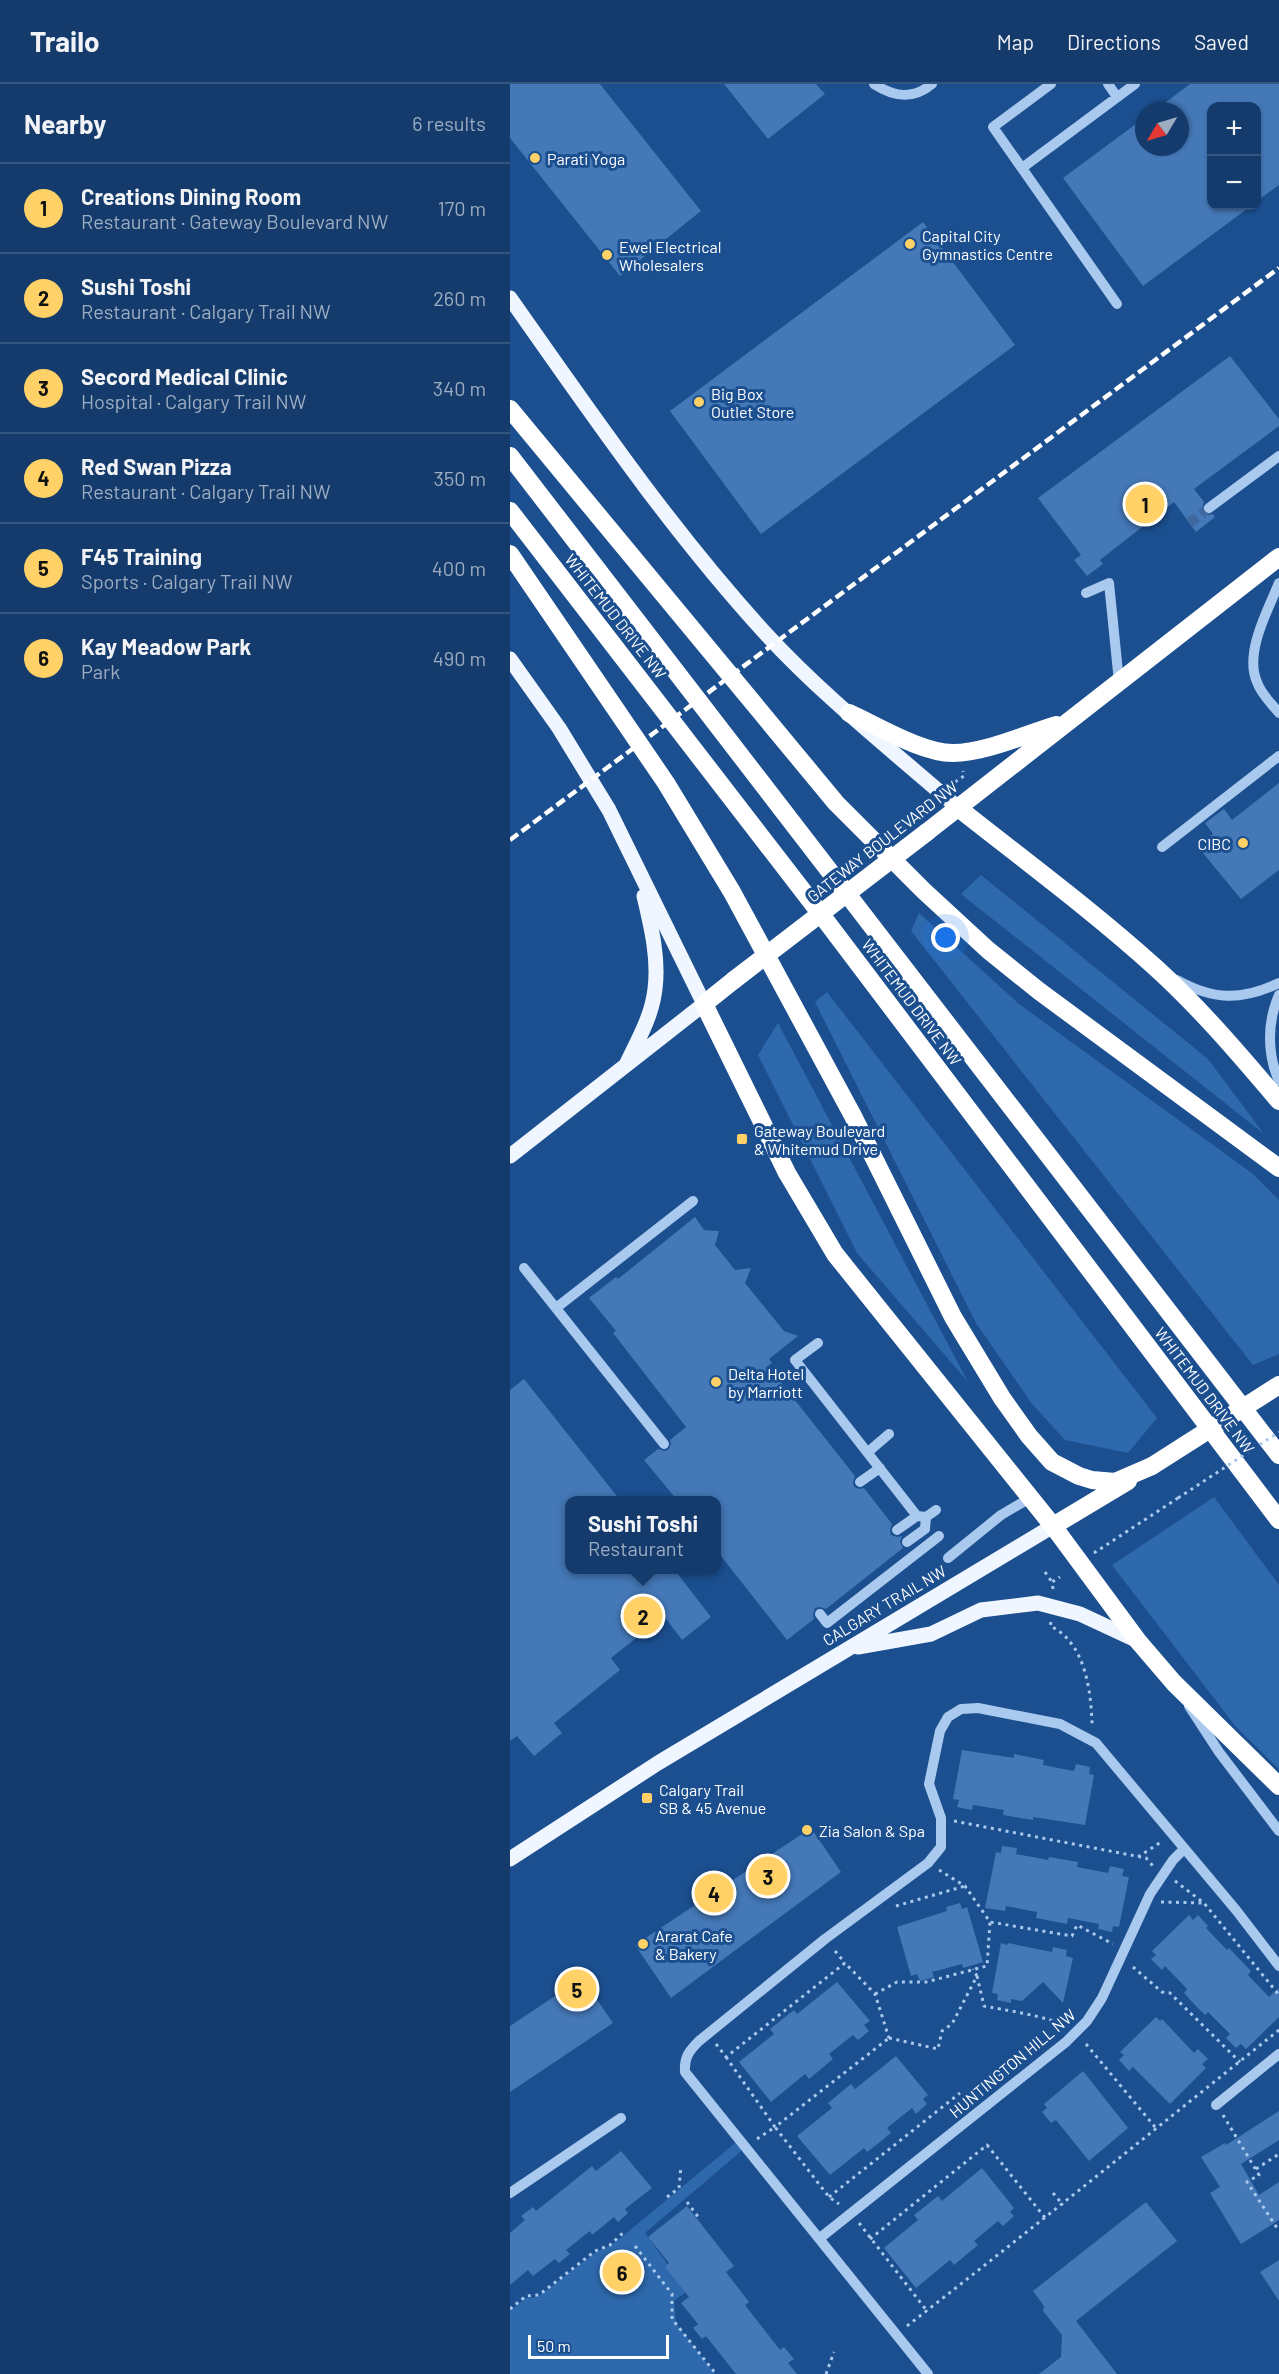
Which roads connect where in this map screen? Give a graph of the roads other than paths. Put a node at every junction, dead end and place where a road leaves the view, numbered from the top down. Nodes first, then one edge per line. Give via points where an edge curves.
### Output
1 (874, 84) edge
2 (932, 84) edge
3 (1051, 84) edge
4 (1108, 84) edge
5 (1135, 84) edge
6 (1117, 97) junction
7 (1022, 168) junction
8 (510, 298) edge
9 (1117, 304) dead end
10 (510, 409) edge
11 (510, 456) edge
12 (1279, 456) edge
13 (1209, 508) tunnel mouth
14 (510, 511) edge
15 (510, 554) edge
16 (1279, 557) edge
17 (1279, 583) edge
18 (1086, 593) dead end
19 (510, 659) edge
20 (1119, 682) junction
21 (849, 713) junction
22 (1279, 713) edge
23 (1069, 720) junction
24 (1279, 756) edge
25 (957, 807) junction
26 (609, 810) junction
27 (1162, 848) dead end
28 (1157, 969) junction
29 (1279, 983) edge
30 (1279, 995) edge
31 (704, 1004) junction
32 (625, 1067) junction
33 (1279, 1081) edge
34 (1279, 1101) edge
35 (510, 1156) edge
36 (1279, 1168) edge
37 (693, 1201) dead end
38 (524, 1268) dead end
39 (556, 1308) junction
40 (818, 1343) dead end
41 (1279, 1385) edge
42 (889, 1434) dead end
43 (664, 1444) dead end
44 (868, 1452) junction
45 (1279, 1455) edge
46 (1152, 1466) junction
47 (880, 1468) junction
48 (860, 1482) dead end
49 (1030, 1498) junction
50 (936, 1510) dead end
51 (921, 1517) junction
52 (1279, 1520) edge
53 (1053, 1526) junction
54 (897, 1530) dead end
55 (939, 1536) dead end
56 (907, 1542) dead end
57 (948, 1558) dead end
58 (820, 1614) dead end
59 (1138, 1641) junction
60 (849, 1648) junction
61 (1174, 1683) junction
62 (1279, 1786) edge
63 (1279, 1831) edge
64 (1184, 1849) junction
65 (512, 1854) edge
66 (1279, 1966) edge
67 (1279, 2054) edge
68 (1216, 2105) road end
69 (621, 2118) dead end
70 (510, 2193) edge
71 (820, 2238) junction
72 (928, 2374) edge

1 - 2 street via 900,95 918,94
3 - 7 street via 993,127
4 - 6 street
5 - 6 street
6 - 7 street
7 - 9 street
8 - 21 main road via 632,471 705,565 774,643
10 - 36 highway via 836,803 924,891 1039,991
11 - 45 highway, WHITEMUD DRIVE NW
12 - 13 street
14 - 52 highway, WHITEMUD DRIVE NW via 824,917
15 - 46 highway via 666,783 732,892 853,1116 957,1324 1002,1398 1052,1462 1079,1476 1115,1482
16 - 20 highway, GATEWAY BOULEVARD NW
17 - 22 street via 1259,631 1254,675
18 - 20 street via 1109,583
19 - 26 main road via 559,728
20 - 23 highway, GATEWAY BOULEVARD NW
21 - 23 highway via 916,743 952,753 987,747
21 - 25 main road
23 - 25 highway, GATEWAY BOULEVARD NW
24 - 27 street
25 - 28 highway
25 - 31 highway, GATEWAY BOULEVARD NW, bridge
26 - 31 main road
26 - 32 main road via 640,880 656,970 650,1010
28 - 29 street via 1200,992 1214,995 1253,992
28 - 34 highway
30 - 33 street via 1269,1049
31 - 32 main road, GATEWAY BOULEVARD NW
31 - 49 highway via 787,1173 835,1254
32 - 35 main road, GATEWAY BOULEVARD NW
37 - 39 street
38 - 39 street
39 - 43 street
40 - 44 street via 795,1360
41 - 46 highway, CALGARY TRAIL NW, bridge
42 - 44 street
44 - 47 street
46 - 53 highway, CALGARY TRAIL NW
47 - 48 street
47 - 51 street
49 - 53 highway
49 - 57 street via 1001,1515
50 - 51 street
51 - 54 street
51 - 56 street via 925,1529
53 - 59 highway
53 - 60 main road, CALGARY TRAIL NW
55 - 58 street via 827,1623
59 - 60 main road via 1080,1614 1038,1603 981,1610 931,1634
59 - 61 highway
60 - 65 main road, CALGARY TRAIL NW
61 - 62 highway
61 - 63 street via 1219,1752
64 - 66 street
64 - 71 street, HUNTINGTON HILL NW via 1150,1894 1102,1998 1087,2021
64 - 71 street via 1093,1741 1060,1724 978,1708 961,1709 948,1718 935,1748 929,1784 941,1818 940,1847 928,1863 825,1940 690,2050 685,2060 685,2072
67 - 68 street
69 - 70 street
71 - 72 street

